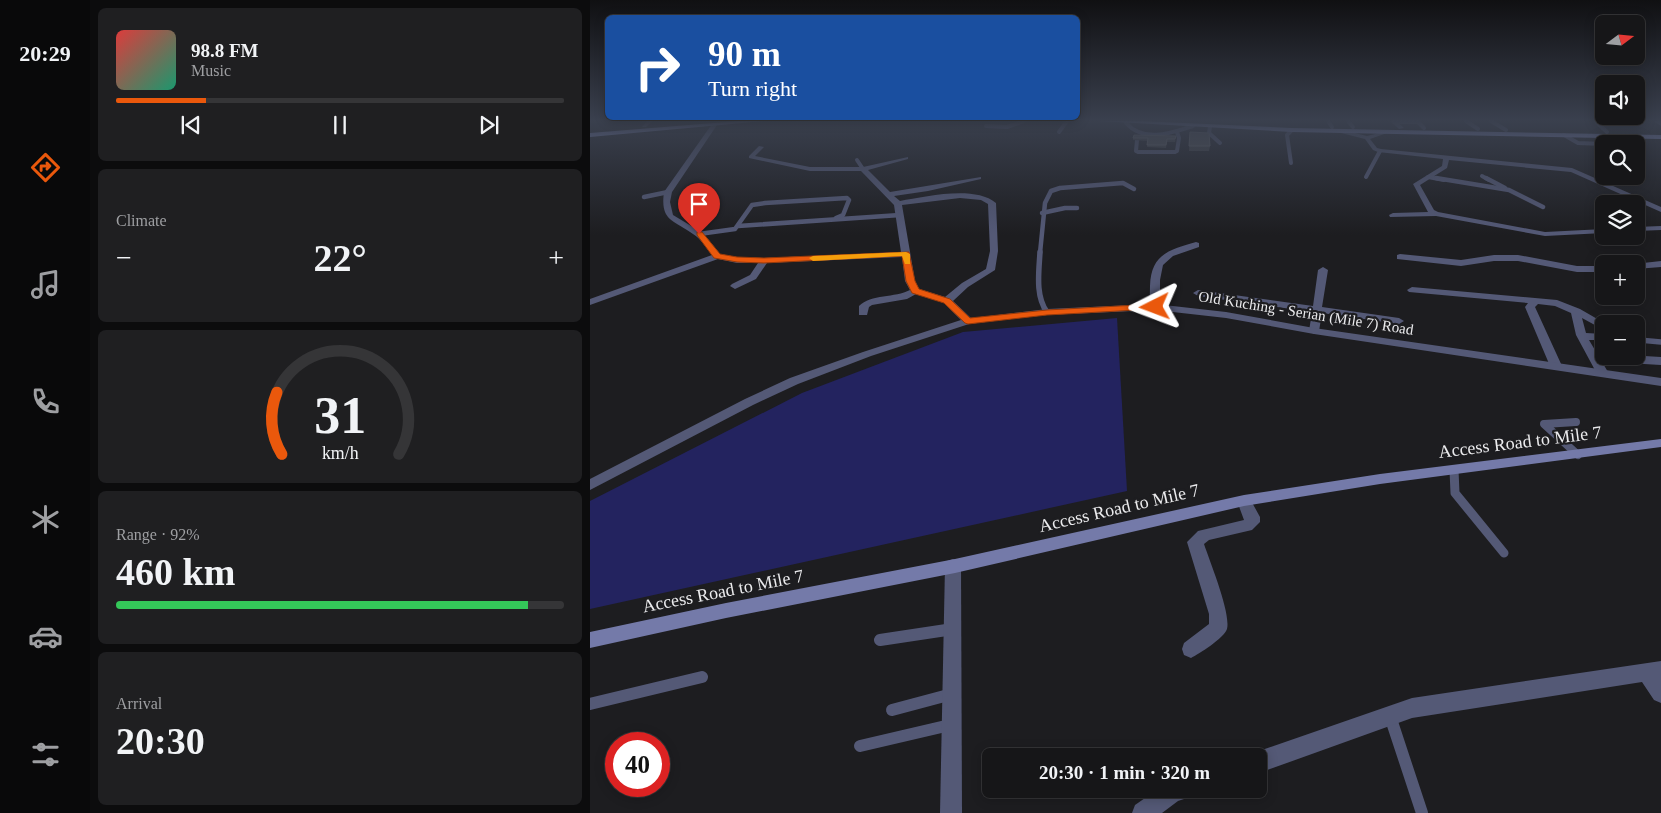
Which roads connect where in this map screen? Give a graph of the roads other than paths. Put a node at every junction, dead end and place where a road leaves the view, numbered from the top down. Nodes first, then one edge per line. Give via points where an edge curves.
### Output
1 (1446, 158) edge
2 (690, 159) edge
3 (761, 159) edge
4 (902, 159) edge
5 (1291, 159) edge
6 (1376, 159) edge
7 (1456, 159) edge
8 (857, 160) dead end
9 (1291, 162) dead end
10 (863, 169) junction
11 (1482, 176) dead end
12 (1366, 177) dead end
13 (1428, 177) junction
14 (979, 178) dead end
15 (1134, 189) dead end
16 (1509, 190) junction
17 (668, 192) junction
18 (889, 194) junction
19 (644, 197) dead end
20 (898, 204) junction
21 (1543, 207) dead end
22 (1077, 208) dead end
23 (1661, 210) edge
24 (1042, 213) junction
25 (1436, 214) junction
26 (900, 215) junction
27 (1393, 215) dead end
28 (836, 218) junction
29 (738, 226) junction
30 (1661, 228) edge
31 (1645, 229) edge
32 (1595, 231) edge
33 (699, 234) junction
34 (1196, 245) dead end
35 (906, 254) junction
36 (717, 256) junction
37 (1400, 257) dead end
38 (764, 261) junction
39 (1661, 264) edge
40 (1645, 265) edge
41 (1595, 269) edge
42 (1323, 270) dead end
43 (735, 286) dead end
44 (1412, 290) dead end
45 (915, 291) junction
46 (1198, 293) dead end
47 (947, 301) junction
48 (1535, 301) junction
49 (590, 302) edge
50 (1155, 307) junction
51 (1317, 309) junction
52 (1576, 311) junction
53 (863, 312) dead end
54 (1047, 312) junction
55 (968, 321) junction
56 (1399, 321) dead end
57 (1595, 322) edge
58 (1314, 331) junction
59 (1582, 336) junction
60 (1595, 337) edge
61 (1645, 341) edge
62 (1661, 342) edge
63 (1645, 360) edge
64 (1661, 361) edge
65 (1556, 366) junction
66 (1602, 372) junction
67 (1661, 382) edge
68 (1576, 422) dead end
69 (1661, 443) edge
70 (1578, 455) junction
71 (1454, 470) junction
72 (590, 485) edge
73 (1244, 501) junction
74 (1504, 553) dead end
75 (953, 566) junction
76 (953, 629) junction
77 (590, 640) edge
78 (880, 640) dead end
79 (1191, 649) dead end
80 (1653, 671) edge
81 (702, 676) dead end
82 (1661, 693) edge
83 (952, 694) junction
84 (590, 704) edge
85 (892, 710) dead end
86 (1390, 716) junction
87 (952, 725) junction
88 (860, 746) dead end
89 (1267, 759) edge
90 (1164, 798) edge
91 (951, 813) edge
92 (1143, 813) edge
93 (1422, 813) edge

1 - 13 street via 1445,167
2 - 17 street
3 - 10 street via 810,169
4 - 10 street
5 - 9 lane
6 - 12 lane
7 - 23 street via 1572,170
8 - 10 lane
10 - 18 street
11 - 16 lane
13 - 16 lane
13 - 25 street via 1416,184 1430,211
14 - 18 street
15 - 24 lane via 1122,183 1052,190 1047,194
16 - 21 lane
17 - 19 lane
17 - 33 street via 666,202 673,218
18 - 20 street
20 - 26 street
20 - 47 street via 969,196 992,203 994,251 990,270
22 - 24 lane
24 - 54 lane via 1040,288 1041,304
25 - 27 street
25 - 32 street via 1545,234
26 - 28 lane
26 - 35 street
28 - 29 lane
28 - 29 lane via 844,215 848,198 752,205
29 - 33 lane via 727,231
30 - 31 street
33 - 36 street
34 - 50 street via 1161,259 1156,269
35 - 38 street
35 - 45 street
36 - 38 street
36 - 49 street
37 - 41 street via 1461,263 1518,258 1577,269
38 - 43 street via 755,276
39 - 40 street
42 - 51 street
44 - 48 street
45 - 47 street
45 - 53 street via 904,297 869,303
46 - 51 street
47 - 55 street
48 - 52 street via 1557,302
48 - 65 street via 1530,307
50 - 54 street, Old Kuching - Serian (Mile 7) Road
50 - 58 street, Old Kuching - Serian (Mile 7) Road via 1226,315
51 - 56 street
51 - 58 street
52 - 57 street
52 - 59 street
54 - 55 street, Old Kuching - Serian (Mile 7) Road
55 - 72 street, Old Kuching - Serian (Mile 7) Road via 794,381
58 - 65 street, Old Kuching - Serian (Mile 7) Road
59 - 60 street
59 - 66 street
61 - 62 lane
63 - 64 lane
65 - 66 street, Old Kuching - Serian (Mile 7) Road
66 - 67 street, Old Kuching - Serian (Mile 7) Road
68 - 70 lane via 1544,424
69 - 70 main road, Access Road to Mile 7
70 - 71 main road, Access Road to Mile 7
71 - 73 main road, Access Road to Mile 7
71 - 74 lane via 1455,493
73 - 75 main road, Access Road to Mile 7
73 - 79 street via 1252,522 1247,526 1204,535 1195,542 1218,614 1218,628
75 - 76 street
75 - 77 main road, Access Road to Mile 7 via 679,619
76 - 78 lane
76 - 83 street
80 - 82 street
80 - 86 street via 1412,708
81 - 84 lane
83 - 85 lane
83 - 87 street
86 - 89 street
86 - 93 lane
87 - 88 lane
87 - 91 street
90 - 92 street

